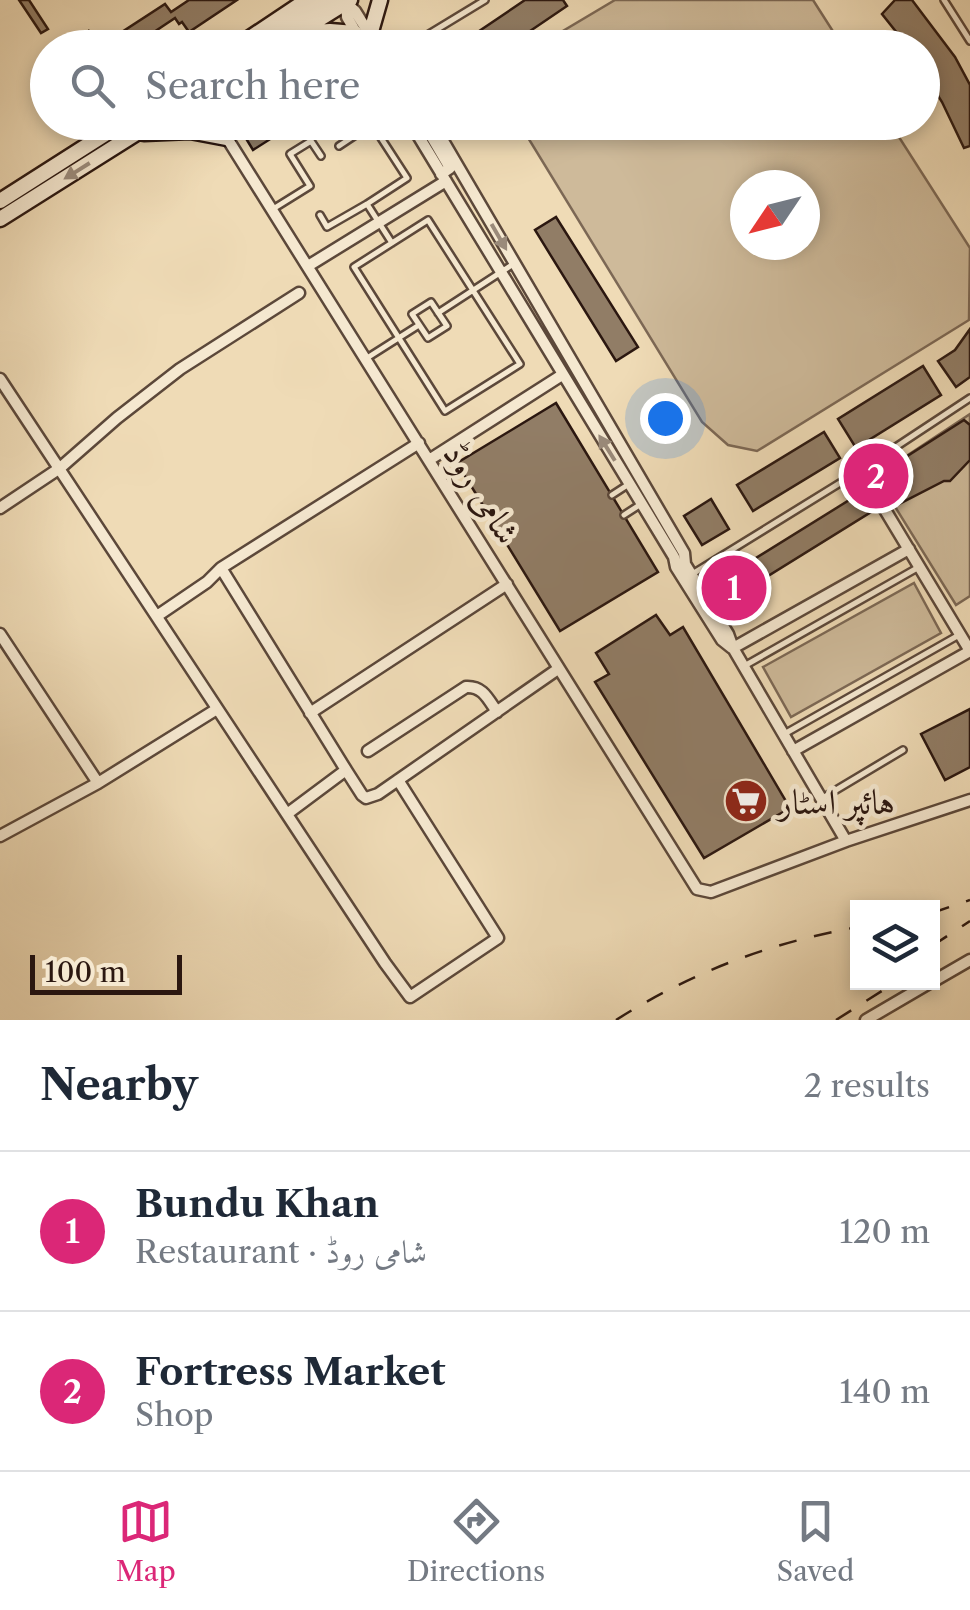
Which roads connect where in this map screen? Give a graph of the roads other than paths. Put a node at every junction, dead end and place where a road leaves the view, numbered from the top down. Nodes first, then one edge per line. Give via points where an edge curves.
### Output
1 (307, 0) edge
2 (380, 0) edge
3 (485, 0) edge
4 (944, 0) edge
5 (347, 1) edge
6 (261, 30) edge
7 (279, 30) edge
8 (301, 30) edge
9 (357, 30) edge
10 (370, 30) edge
11 (436, 30) edge
12 (970, 42) edge
13 (96, 140) edge
14 (126, 140) edge
15 (228, 140) edge
16 (347, 140) edge
17 (382, 140) edge
18 (422, 140) edge
19 (431, 140) edge
20 (443, 140) edge
21 (338, 146) dead end
22 (321, 156) dead end
23 (446, 174) junction
24 (0, 201) edge
25 (367, 204) junction
26 (273, 209) junction
27 (484, 210) junction
28 (320, 214) dead end
29 (0, 219) edge
30 (379, 222) junction
31 (392, 243) junction
32 (514, 263) junction
33 (308, 266) junction
34 (500, 272) junction
35 (472, 290) junction
36 (299, 293) dead end
37 (438, 313) junction
38 (419, 325) junction
39 (398, 338) junction
40 (366, 360) junction
41 (562, 375) junction
42 (0, 379) edge
43 (970, 398) edge
44 (595, 403) junction
45 (584, 410) junction
46 (418, 443) junction
47 (429, 460) junction
48 (60, 468) junction
49 (861, 470) junction
50 (629, 484) junction
51 (612, 495) dead end
52 (642, 504) junction
53 (0, 508) edge
54 (624, 515) dead end
55 (909, 549) junction
56 (920, 567) junction
57 (221, 568) junction
58 (692, 574) junction
59 (508, 584) junction
60 (158, 616) junction
61 (0, 634) edge
62 (960, 634) junction
63 (732, 648) junction
64 (970, 651) edge
65 (743, 666) junction
66 (558, 670) junction
67 (218, 709) junction
68 (497, 712) junction
69 (310, 713) junction
70 (784, 734) junction
71 (904, 750) dead end
72 (368, 751) dead end
73 (793, 751) junction
74 (346, 770) junction
75 (398, 780) junction
76 (98, 783) junction
77 (821, 798) junction
78 (970, 800) edge
79 (287, 814) junction
80 (0, 836) edge
81 (846, 841) junction
82 (970, 960) edge
83 (940, 977) edge
84 (918, 990) edge
85 (866, 1020) edge

1 - 6 main road
2 - 10 main road
3 - 11 lane
4 - 12 lane
5 - 7 main road via 322,3
5 - 8 main road
5 - 9 street via 347,18
13 - 24 main road
14 -> 29 main road
15 - 26 street, شامی روڈ
16 - 21 lane
17 - 25 lane via 406,178
18 - 23 street
19 - 23 street
20 - 27 street
22 - 26 lane via 311,140 290,154 310,186
23 - 27 street
23 - 30 street
23 - 34 street
25 - 28 lane via 327,227
25 - 30 lane
26 - 33 street, شامی روڈ
27 -> 32 street
30 - 31 lane
30 - 33 street
31 - 35 lane via 428,220
31 - 39 lane via 354,267
32 - 34 lane
32 - 44 street
33 - 40 street, شامی روڈ
34 - 35 lane
34 - 41 street
35 - 37 lane
35 - 39 lane via 520,364 445,412
36 - 48 street via 180,370
37 - 38 lane via 431,302 412,314
37 - 38 lane via 446,326 428,338
38 - 39 lane
39 - 40 lane
40 - 46 street, شامی روڈ
41 - 45 street
41 - 47 street
42 - 48 street
43 - 49 lane
44 - 45 street
44 - 58 street
50 -> 45 street
46 - 47 street, شامی روڈ
46 - 57 street
47 - 59 street, شامی روڈ
48 - 53 street
48 - 60 street
49 - 55 street
49 - 58 lane
50 - 51 lane
50 - 52 street
52 - 54 lane
52 - 63 street
55 - 56 street
55 - 63 street
56 - 62 street
56 - 65 lane
57 - 60 street
57 - 69 street
58 - 63 street
59 - 66 street, شامی روڈ
59 - 69 street
60 - 67 street
61 - 76 street
62 - 64 street
62 - 70 lane
63 - 65 street
64 - 73 street
65 - 70 street
66 - 68 street
66 - 81 street, شامی روڈ via 702,892
67 - 76 street
67 - 79 street
68 - 72 street via 482,690 466,687
68 - 75 street
69 - 74 street
70 - 73 street
71 - 77 lane
73 - 77 street
74 - 75 street via 366,798
74 - 79 street
75 - 79 street via 498,938 410,997
76 - 80 street
77 - 81 street
78 - 81 street
82 - 83 street
84 - 85 street

